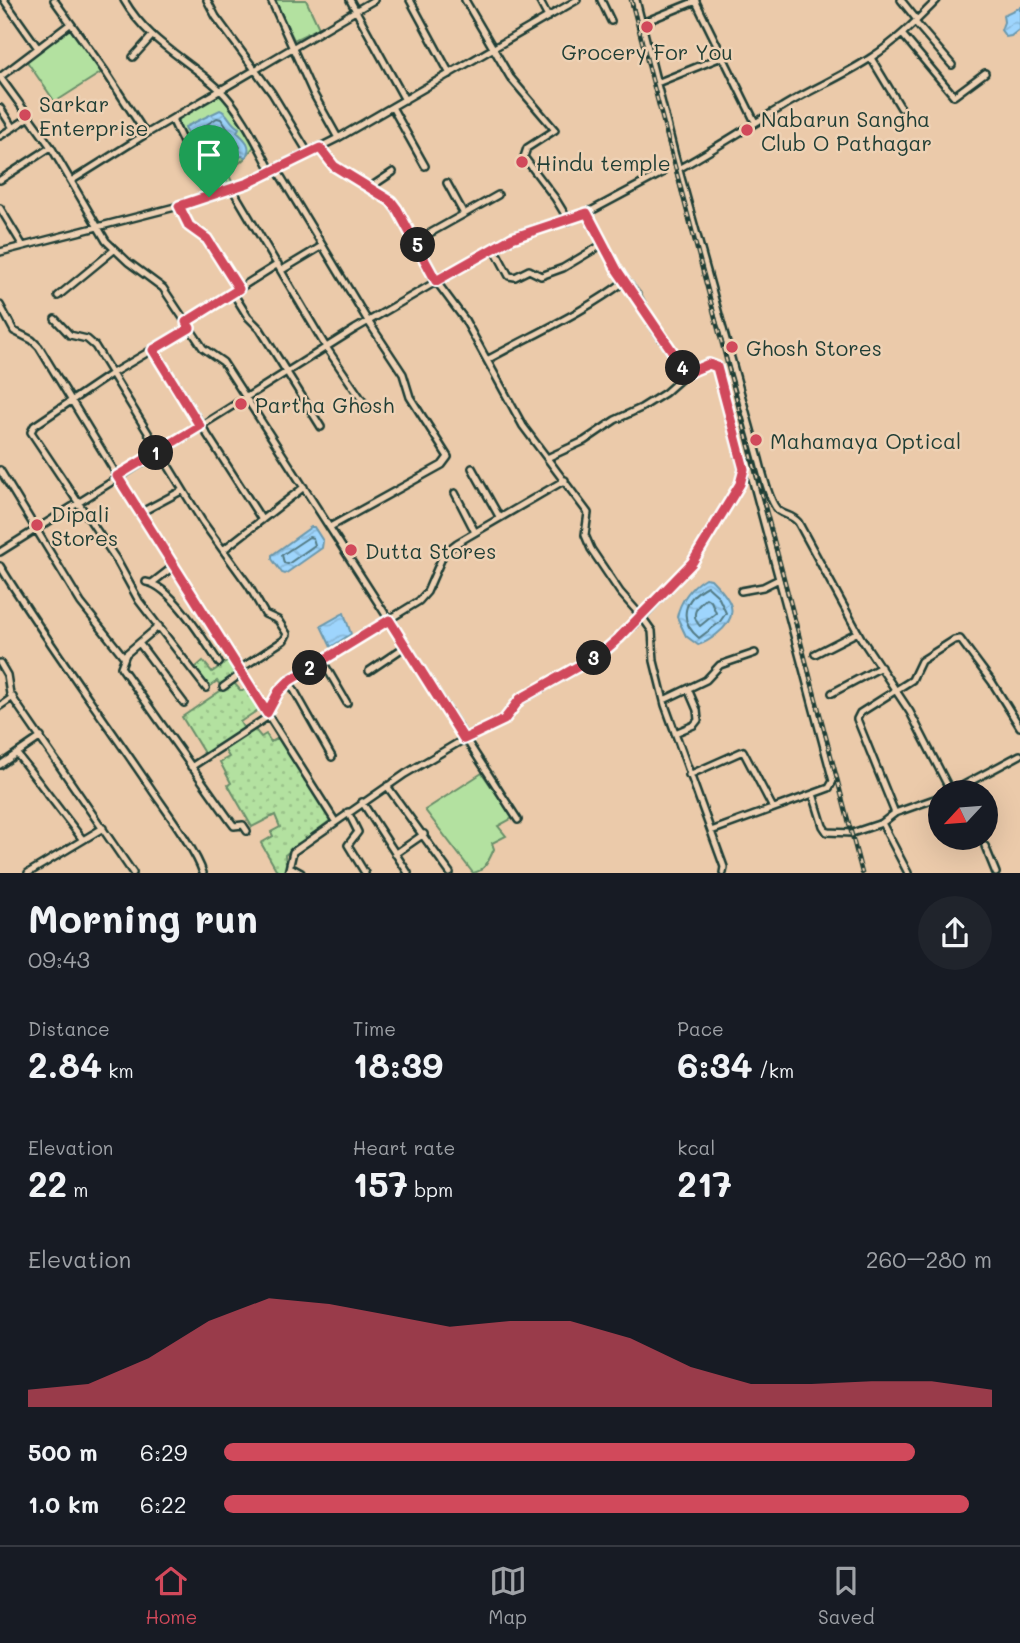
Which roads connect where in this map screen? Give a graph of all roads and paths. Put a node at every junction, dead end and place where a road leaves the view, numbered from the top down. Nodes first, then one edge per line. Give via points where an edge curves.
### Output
1 (4, 0) edge
2 (54, 0) edge
3 (124, 0) edge
4 (207, 0) edge
5 (271, 0) edge
6 (349, 0) edge
7 (374, 0) edge
8 (410, 0) edge
9 (465, 0) edge
10 (539, 0) edge
11 (577, 0) edge
12 (601, 0) edge
13 (636, 0) edge
14 (901, 0) edge
15 (937, 0) edge
16 (695, 1) edge
17 (355, 12) junction
18 (548, 17) junction
19 (916, 21) junction
20 (611, 22) dead end
21 (642, 23) junction
22 (70, 24) junction
23 (902, 34) junction
24 (152, 36) junction
25 (293, 47) junction
26 (38, 48) junction
27 (492, 49) junction
28 (724, 56) junction
29 (133, 57) dead end
30 (871, 58) junction
31 (952, 65) dead end
32 (255, 70) junction
33 (985, 73) dead end
34 (450, 74) junction
35 (0, 77) edge
36 (657, 83) junction
37 (220, 90) junction
38 (405, 100) junction
39 (392, 107) junction
40 (0, 108) edge
41 (901, 108) dead end
42 (30, 117) junction
43 (172, 119) junction
44 (755, 122) junction
45 (13, 128) junction
46 (146, 134) junction
47 (0, 136) edge
48 (338, 138) junction
49 (51, 148) junction
50 (320, 148) junction
51 (309, 154) junction
52 (425, 166) dead end
53 (680, 168) junction
54 (275, 171) junction
55 (393, 172) dead end
56 (662, 173) dead end
57 (0, 180) edge
58 (71, 181) junction
59 (447, 183) dead end
60 (369, 188) junction
61 (231, 190) junction
62 (498, 195) dead end
63 (209, 197) junction
64 (179, 206) junction
65 (0, 208) edge
66 (587, 213) junction
67 (464, 215) junction
68 (569, 221) junction
69 (96, 227) junction
70 (416, 241) junction
71 (603, 244) junction
72 (23, 246) junction
73 (322, 246) junction
74 (494, 248) junction
75 (114, 250) junction
76 (0, 252) edge
77 (280, 267) junction
78 (436, 281) junction
79 (625, 281) junction
80 (236, 291) junction
81 (58, 296) dead end
82 (0, 305) edge
83 (55, 319) dead end
84 (368, 321) junction
85 (188, 325) junction
86 (326, 347) junction
87 (153, 350) junction
88 (487, 360) junction
89 (287, 371) junction
90 (687, 373) junction
91 (111, 374) junction
92 (246, 397) junction
93 (71, 400) junction
94 (366, 406) dead end
95 (200, 426) junction
96 (321, 427) dead end
97 (159, 451) junction
98 (547, 458) junction
99 (759, 459) junction
100 (745, 464) junction
101 (472, 468) dead end
102 (0, 470) edge
103 (117, 476) junction
104 (565, 480) junction
105 (304, 487) junction
106 (183, 490) junction
107 (455, 493) dead end
108 (77, 502) junction
109 (140, 513) junction
110 (500, 518) junction
111 (262, 520) junction
112 (330, 527) junction
113 (35, 529) junction
114 (475, 532) junction
115 (223, 550) junction
116 (0, 552) edge
117 (0, 566) edge
118 (174, 566) junction
119 (779, 579) junction
120 (741, 592) dead end
121 (642, 617) junction
122 (389, 620) junction
123 (159, 626) junction
124 (858, 632) junction
125 (139, 643) junction
126 (406, 646) junction
127 (755, 653) dead end
128 (815, 654) dead end
129 (124, 657) junction
130 (322, 660) junction
131 (0, 663) edge
132 (219, 663) dead end
133 (881, 667) junction
134 (241, 671) junction
135 (369, 671) dead end
136 (289, 681) junction
137 (223, 687) dead end
138 (206, 688) dead end
139 (688, 689) junction
140 (896, 690) junction
141 (832, 693) dead end
142 (13, 697) junction
143 (664, 701) junction
144 (184, 703) dead end
145 (348, 703) dead end
146 (0, 706) edge
147 (268, 715) junction
148 (1020, 727) edge
149 (675, 733) junction
150 (41, 737) junction
151 (464, 739) junction
152 (17, 754) junction
153 (1020, 755) edge
154 (332, 757) dead end
155 (0, 765) edge
156 (191, 767) junction
157 (690, 775) junction
158 (944, 780) edge
159 (973, 780) edge
160 (387, 786) junction
161 (813, 793) junction
162 (928, 801) edge
163 (362, 802) junction
164 (773, 808) junction
165 (348, 812) junction
166 (895, 813) junction
167 (517, 820) dead end
168 (335, 821) junction
169 (882, 822) junction
170 (103, 828) junction
171 (247, 831) dead end
172 (711, 831) junction
173 (424, 834) junction
174 (83, 840) junction
175 (987, 850) edge
176 (395, 853) junction
177 (289, 870) edge
178 (28, 873) edge
179 (133, 873) edge
180 (203, 873) edge
181 (301, 873) edge
182 (365, 873) edge
183 (408, 873) edge
184 (450, 873) edge
185 (723, 873) edge
186 (908, 873) edge
187 (996, 873) edge

1 - 26 street
2 - 22 street
3 - 24 street
4 - 32 street
5 - 25 street
6 - 17 street
7 - 17 street
8 - 34 street
9 - 27 street
10 - 18 street
11 - 18 street
12 - 20 street
13 - 21 street
14 - 19 street
15 - 19 street
16 - 21 street
16 - 28 street
17 - 25 street
17 - 38 street
18 - 27 street
19 - 23 street
19 - 31 street
21 - 36 street
22 - 26 street
22 - 46 street
23 - 30 street
23 - 33 street via 954,96
24 - 29 street
24 - 37 street
25 - 32 street
25 - 48 street
26 - 35 street
27 - 34 street
27 - 68 street via 555,130 527,148 524,157
28 - 36 street
28 - 44 street
30 - 41 street
30 - 44 street
32 - 37 street
32 - 51 street
34 - 38 street
35 - 42 street
36 - 53 street
37 - 43 street
37 - 54 street
38 - 39 street
39 - 48 street
39 - 52 street
40 - 45 street
42 - 45 street
42 - 49 street
43 - 46 street
43 - 63 street
44 - 53 street
45 - 47 street
46 - 58 street
48 - 50 street
49 - 57 street
49 - 58 street
50 - 51 street
50 - 60 street via 334,166
51 - 54 street
53 - 99 street
54 - 61 street
54 - 73 street
55 - 60 street
56 - 66 street
58 - 69 street
59 - 67 street
60 - 70 street via 391,201
61 - 63 street
61 - 77 street
62 - 67 street
63 - 64 street
64 - 69 street
64 - 80 street via 189,226 207,239
65 - 72 street
66 - 68 street
66 - 71 street
67 - 70 street
68 - 74 street via 517,236
69 - 72 street
69 - 75 street
70 - 78 street
71 - 74 street via 563,268 541,276 529,270 515,277 509,276
71 - 79 street
72 - 76 street
73 - 77 street
73 - 84 street
74 - 78 street
75 - 81 street
75 - 85 street via 163,288
77 - 80 street
77 - 86 street
78 - 84 street
78 - 88 street
79 - 88 street
79 - 90 street
80 - 85 street
80 - 89 street
82 - 93 street via 14,331 39,347
83 - 91 street via 70,335 90,341
84 - 86 street
84 - 112 street via 448,457 442,465
85 - 87 street
85 - 92 street via 203,348 223,362
86 - 89 street
86 - 94 street
87 - 91 street
87 - 95 street
88 - 98 street via 523,426
89 - 92 street
89 - 96 street
90 - 98 street via 641,408
90 - 100 street via 709,364 717,367
91 - 93 street
91 - 97 street
92 - 95 street
92 - 105 street
93 - 103 street
93 - 108 street via 32,432
95 - 97 street
95 - 111 street
97 - 103 street
97 - 106 street
98 - 104 street
99 - 100 street
99 - 124 street via 775,506 798,522
100 - 119 street
100 - 121 street via 740,484 692,563
101 - 110 street
102 - 113 street
103 - 108 street
103 - 109 street
104 - 110 street
104 - 121 street via 588,513 585,535 591,548
105 - 111 street
105 - 112 street
106 - 109 street
106 - 115 street
107 - 114 street
108 - 113 street
108 - 123 street
109 - 118 street
110 - 114 street
111 - 115 street
112 - 122 street
113 - 116 street
113 - 129 street via 81,603
114 - 122 street via 444,553 424,596
115 - 134 street via 265,614 278,620 287,634
117 - 180 street
118 - 132 street via 149,583 192,622
118 - 134 street
119 - 120 street
119 - 161 street via 833,781 829,788
121 - 143 street via 653,636
121 - 151 street via 602,653 517,702 504,720
122 - 126 street
122 - 130 street
123 - 125 street
123 - 138 street
124 - 128 street
124 - 133 street
125 - 129 street
125 - 144 street
126 - 135 street
126 - 151 street
127 - 139 street via 720,665 706,680
129 - 156 street via 123,673
130 - 136 street
130 - 145 street
131 - 142 street
133 - 140 street
133 - 141 street
134 - 137 street
134 - 147 street
136 - 147 street
136 - 154 street
139 - 143 street
139 - 149 street via 698,720
140 - 148 street via 912,680 921,661 960,639
140 - 158 street
140 - 166 street via 857,719
142 - 146 street
142 - 150 street
143 - 149 street
147 - 156 street
147 - 168 street
149 - 157 street
150 - 152 street
150 - 170 street
151 - 160 street
151 - 167 street
152 - 155 street
152 - 174 street
153 - 159 street
156 - 171 street via 234,826 243,825
157 - 164 street via 743,751
157 - 172 street
160 - 163 street
160 - 173 street
161 - 164 street
161 - 169 street via 827,832 852,833
162 - 166 street
163 - 165 street
163 - 176 street
164 - 172 street
165 - 168 street
165 - 182 street via 358,832 348,845
166 - 169 street
168 - 177 street via 293,852
169 - 186 street
170 - 174 street
170 - 179 street
172 - 185 street
173 - 176 street
173 - 184 street
174 - 178 street
175 - 187 street
176 - 183 street
177 - 181 street

